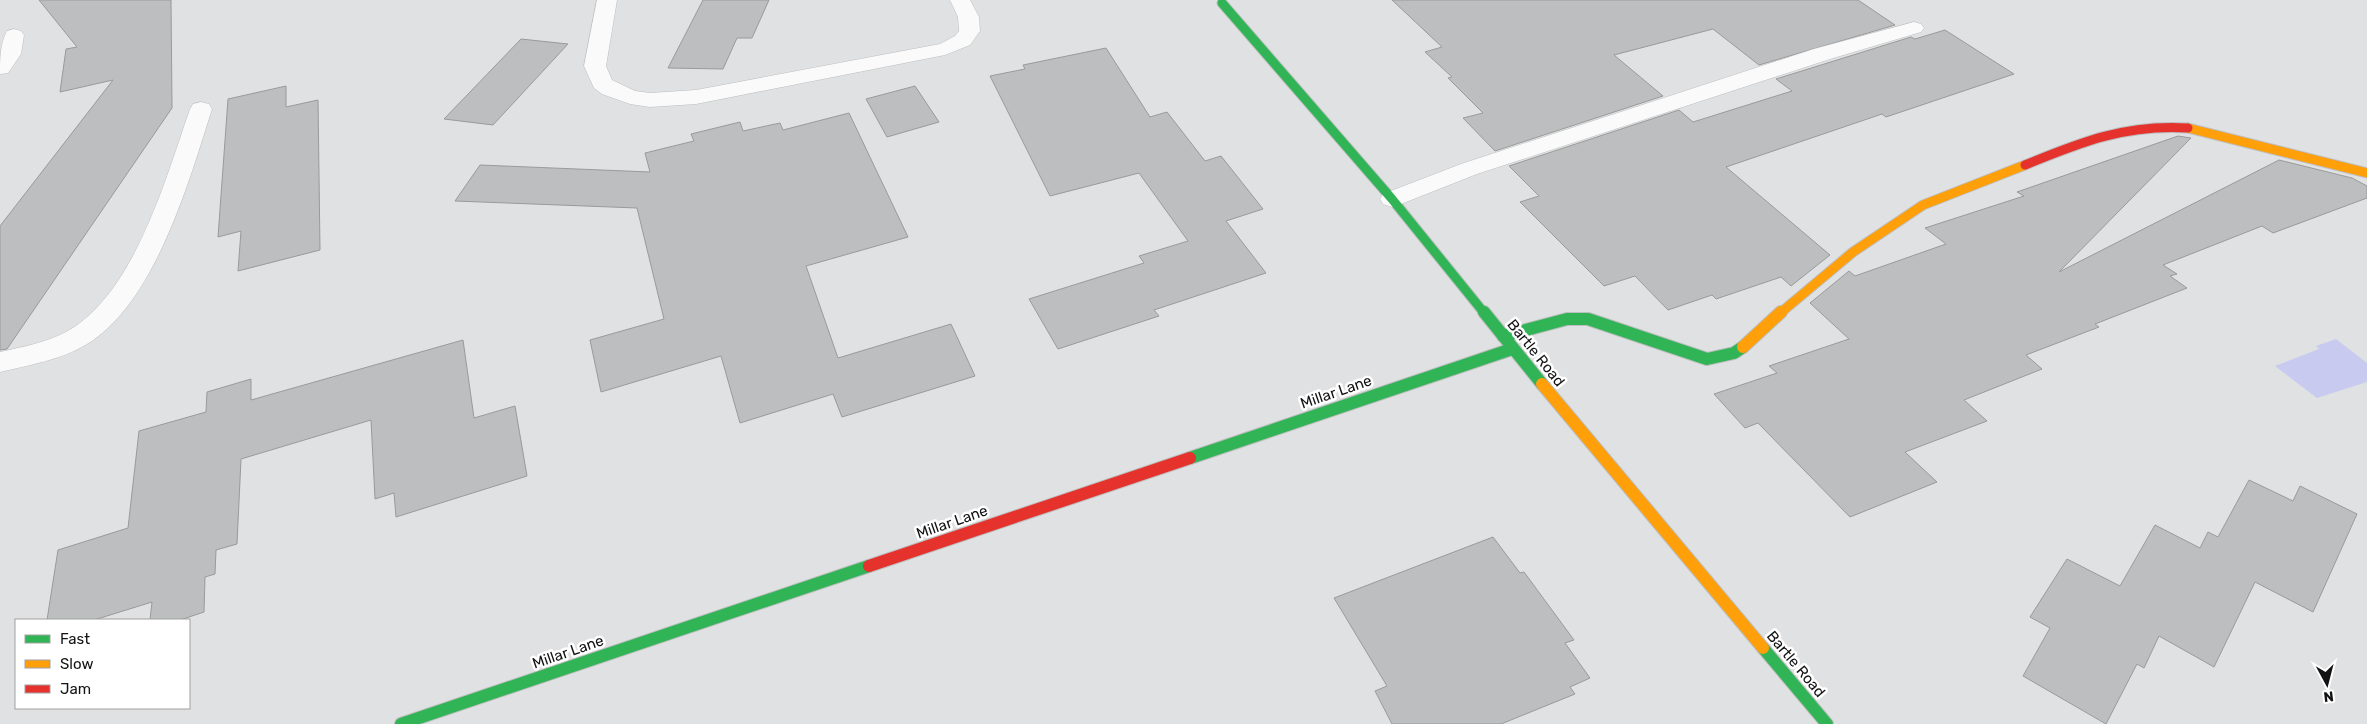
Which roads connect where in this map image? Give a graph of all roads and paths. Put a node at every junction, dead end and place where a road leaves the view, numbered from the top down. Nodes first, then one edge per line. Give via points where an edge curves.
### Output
1 (607, 0) edge
2 (960, 0) edge
3 (1223, 1) edge
4 (1914, 28) dead end
5 (14, 35) dead end
6 (0, 68) edge
7 (201, 109) dead end
8 (2367, 173) edge
9 (1392, 199) junction
10 (1503, 336) junction
11 (1512, 349) junction
12 (0, 362) edge
13 (401, 724) edge
14 (1827, 724) edge

1 - 2 street via 595,66 602,83 617,93 650,100 696,97 945,49 964,41 970,31 970,17
3 - 9 street, Bartle Road
4 - 9 street via 1822,54 1469,169
5 - 6 street via 10,54
7 - 12 street via 157,237 133,279 106,314 86,333 62,344
8 - 10 street via 2187,128 2160,125 2130,128 2089,139 1923,205 1853,252 1734,353 1708,359 1588,319 1568,319
9 - 10 street, Bartle Road
10 - 11 street, Bartle Road
11 - 13 street, Millar Lane
11 - 14 street, Bartle Road

